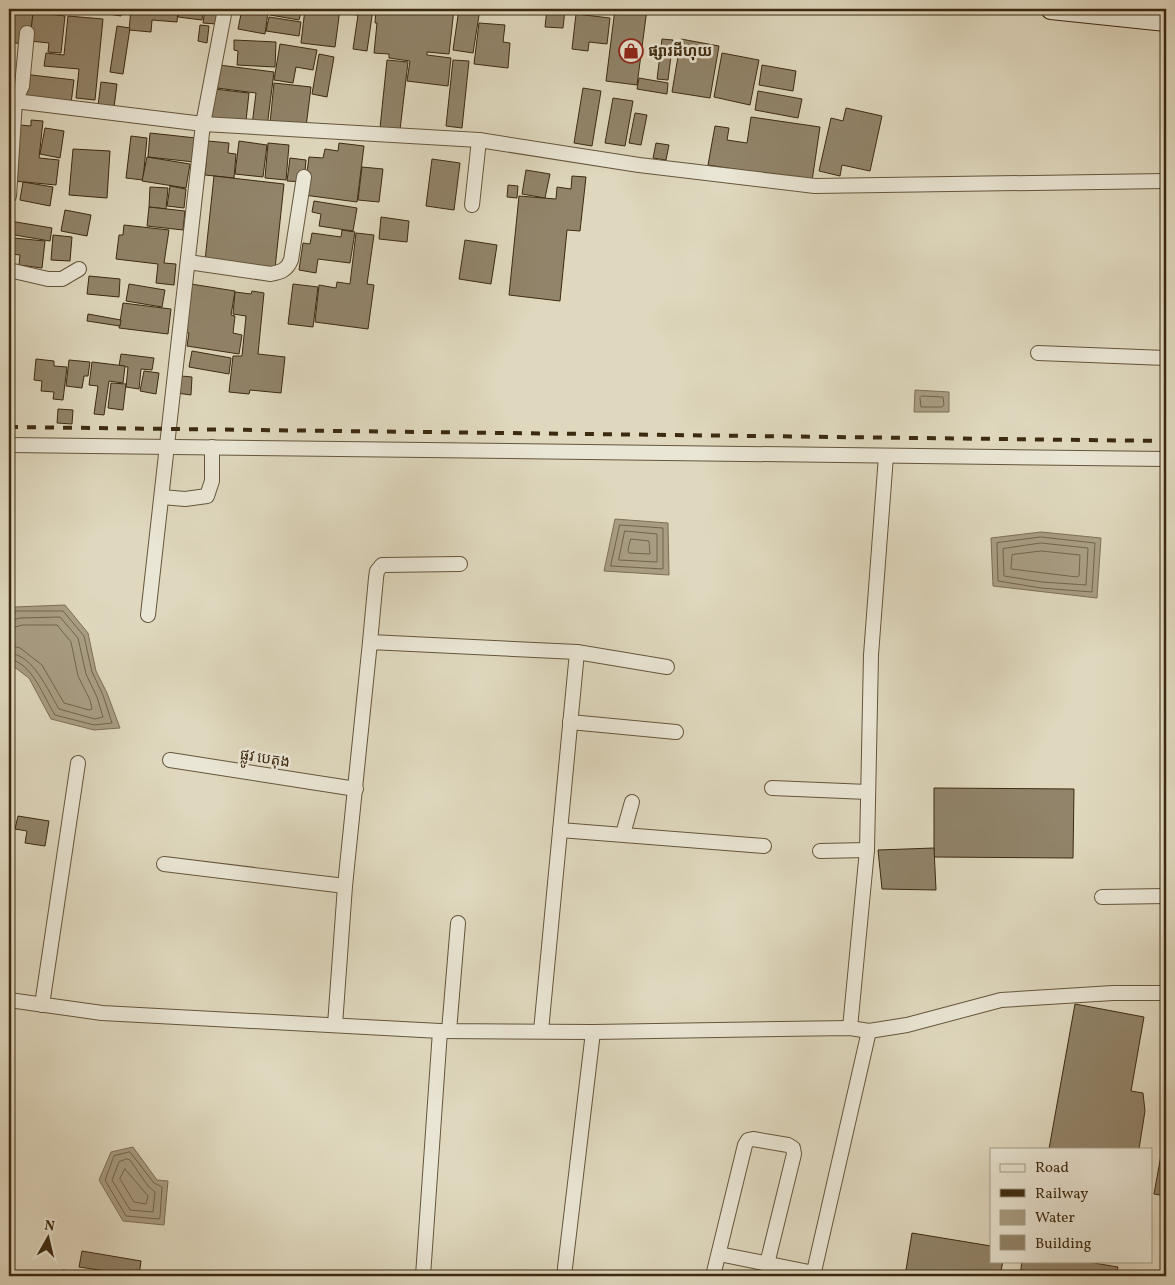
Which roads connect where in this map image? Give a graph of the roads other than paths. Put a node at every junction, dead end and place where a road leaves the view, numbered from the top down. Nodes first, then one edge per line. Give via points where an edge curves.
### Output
1 (225, 9) edge
2 (1051, 9) edge
3 (1166, 21) edge
4 (27, 33) dead end
5 (12, 102) edge
6 (204, 124) junction
7 (479, 140) junction
8 (304, 177) dead end
9 (1166, 182) edge
10 (9, 196) edge
11 (472, 206) dead end
12 (188, 262) junction
13 (79, 269) dead end
14 (9, 270) edge
15 (1038, 352) dead end
16 (1166, 358) edge
17 (9, 445) edge
18 (167, 447) junction
19 (212, 447) junction
20 (886, 456) junction
21 (1166, 459) edge
22 (162, 497) junction
23 (460, 564) dead end
24 (148, 615) dead end
25 (370, 642) junction
26 (576, 652) junction
27 (667, 667) dead end
28 (570, 722) junction
29 (676, 732) dead end
30 (170, 760) dead end
31 (78, 763) dead end
32 (772, 788) dead end
33 (356, 789) junction
34 (868, 792) junction
35 (632, 802) dead end
36 (560, 830) junction
37 (623, 834) junction
38 (764, 846) dead end
39 (867, 850) junction
40 (820, 851) dead end
41 (164, 864) dead end
42 (345, 886) junction
43 (1166, 892) edge
44 (1102, 897) dead end
45 (458, 924) dead end
46 (1166, 993) edge
47 (9, 1000) edge
48 (42, 1005) junction
49 (335, 1025) junction
50 (850, 1028) junction
51 (445, 1031) junction
52 (541, 1031) junction
53 (869, 1031) junction
54 (593, 1032) junction
55 (719, 1254) junction
56 (767, 1264) junction
57 (814, 1275) edge
58 (423, 1276) edge
59 (564, 1276) edge
60 (713, 1276) edge

1 - 6 street
2 - 3 street
4 - 5 street via 22,86
5 - 6 street
5 - 10 street
6 - 7 street
6 - 12 street
7 - 9 street via 639,165 815,186
7 - 11 street
8 - 12 street via 291,260 281,272 271,274
12 - 18 street
13 - 14 street via 62,279
15 - 16 street
17 - 18 street
18 - 19 street
18 - 22 street
19 - 20 street
19 - 22 street via 212,481 207,496 185,499
20 - 21 street
20 - 34 street via 870,655
22 - 24 street
23 - 25 street via 382,564 377,571
25 - 26 street
25 - 33 street
26 - 27 street
26 - 28 street
28 - 29 street
28 - 36 street
30 - 33 street, ផ្លូវ បេតុង
31 - 48 street
32 - 34 street
33 - 42 street
34 - 39 street
35 - 37 street
36 - 37 street
36 - 52 street
37 - 38 street
39 - 40 street
39 - 50 street
41 - 42 street
42 - 49 street
43 - 44 street
45 - 51 street
46 - 53 street via 1001,1000 907,1025
47 - 48 street
48 - 49 street via 102,1013
49 - 51 street
50 - 53 street
50 - 54 street
51 - 52 street
51 - 58 street
52 - 54 street
53 - 57 street
54 - 59 street
55 - 56 street
55 - 56 street via 748,1140 788,1145 794,1154
55 - 60 street
56 - 57 street

